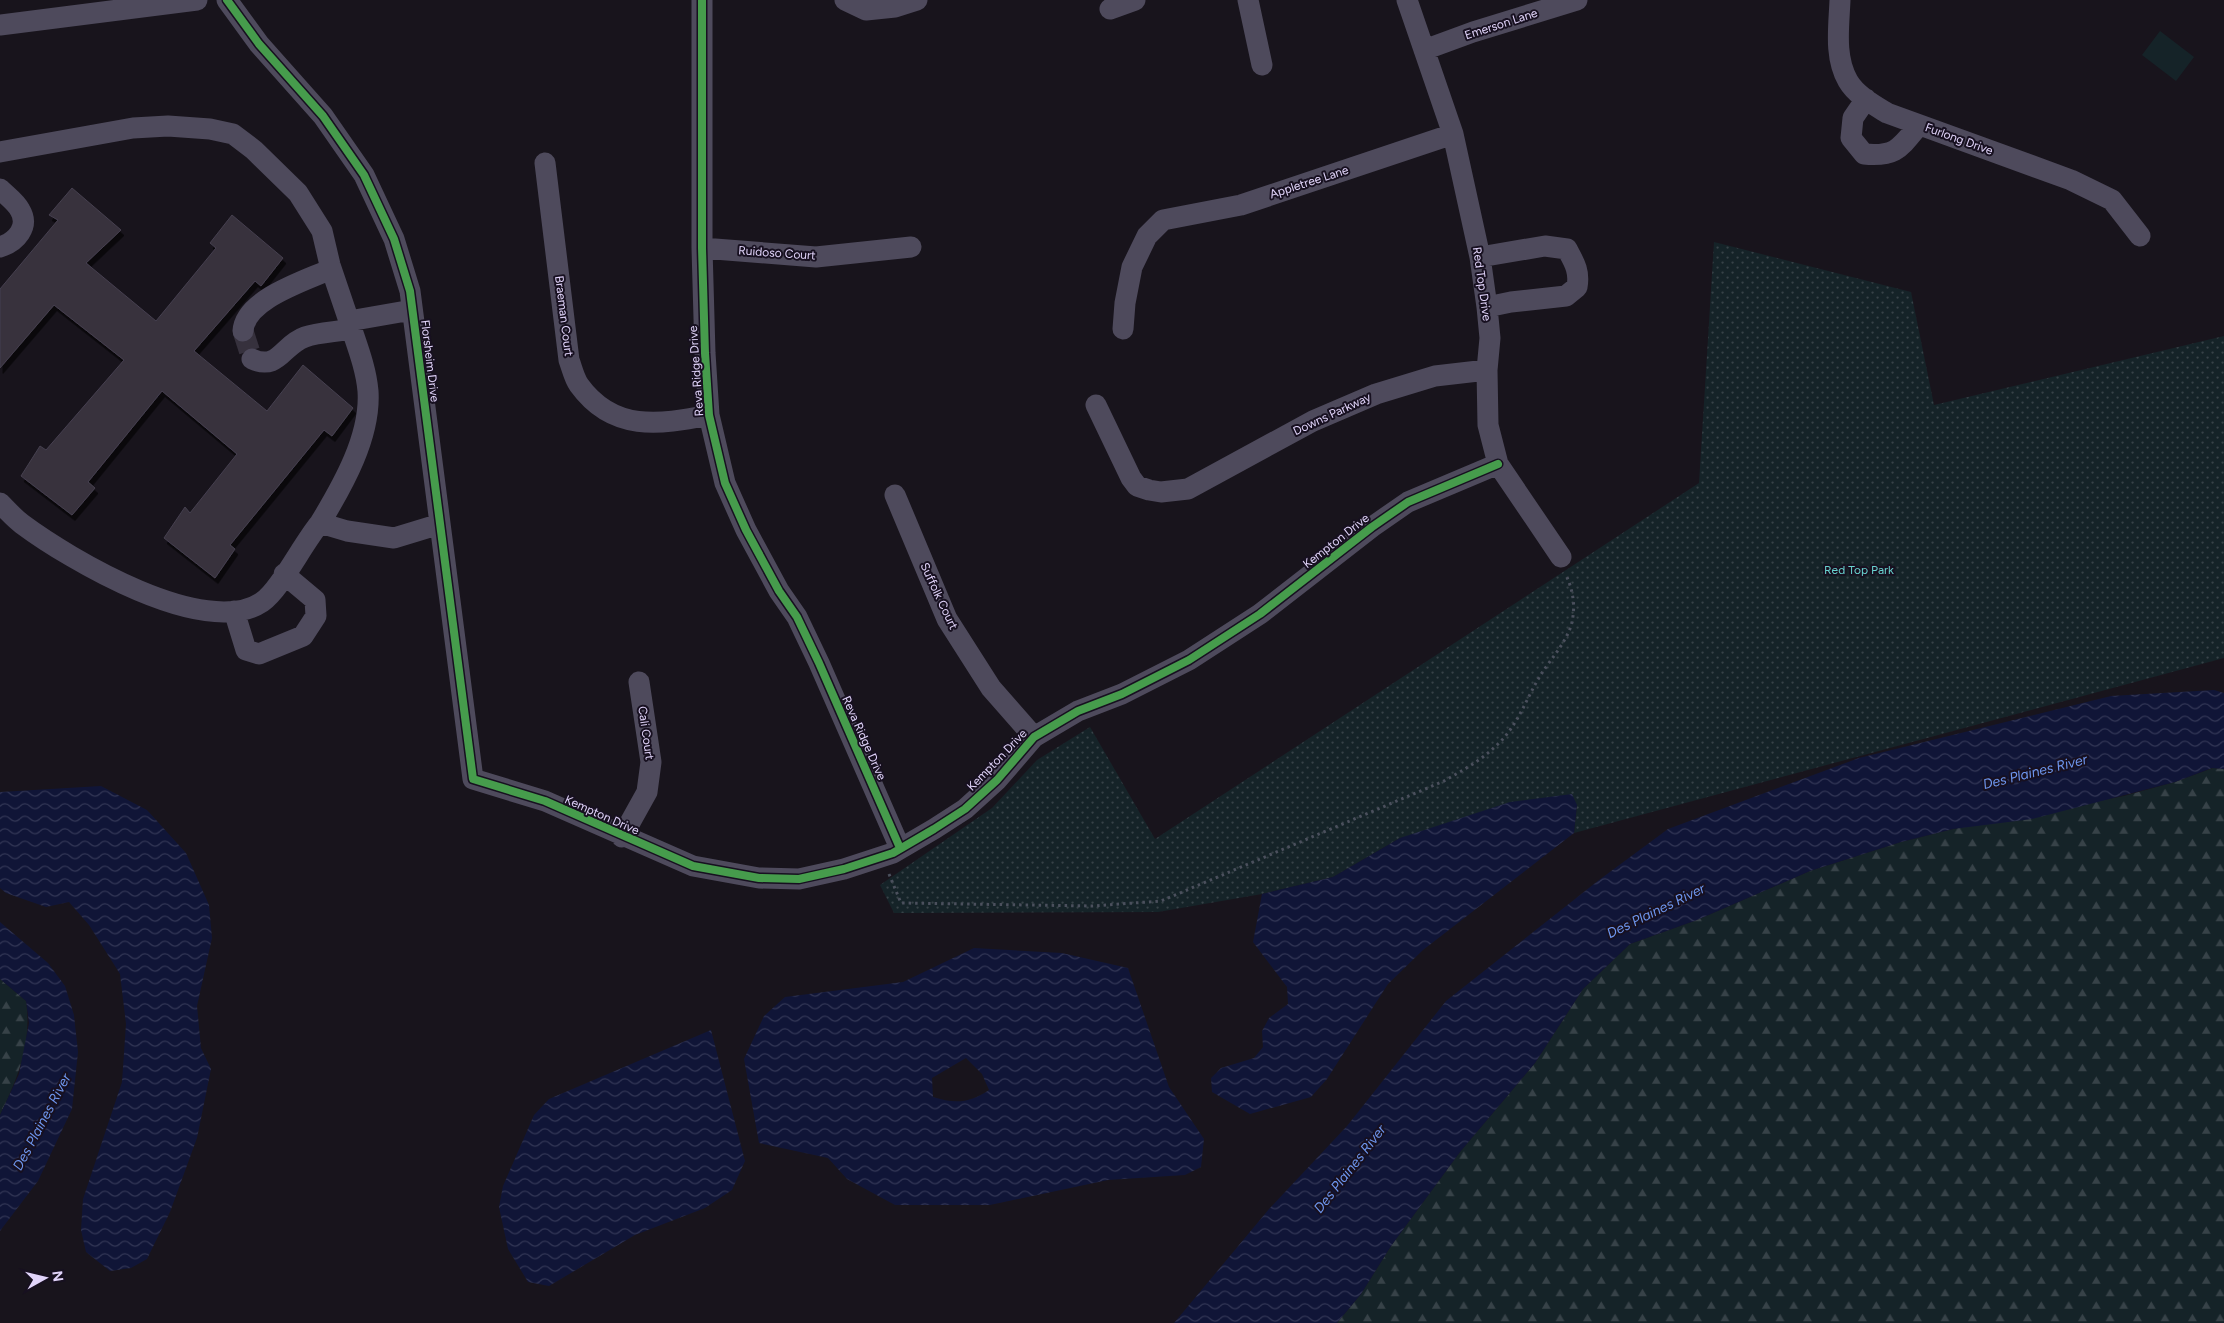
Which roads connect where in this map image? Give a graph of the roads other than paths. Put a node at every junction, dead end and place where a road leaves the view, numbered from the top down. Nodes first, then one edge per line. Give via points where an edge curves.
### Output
1 (197, 0) edge
2 (226, 0) edge
3 (702, 0) edge
4 (845, 0) edge
5 (917, 0) edge
6 (1134, 0) edge
7 (1248, 0) edge
8 (1407, 0) edge
9 (1577, 0) edge
10 (1840, 0) edge
11 (103, 6) edge
12 (1110, 9) dead end
13 (0, 25) edge
14 (1424, 50) junction
15 (1262, 65) dead end
16 (1866, 100) junction
17 (1919, 125) junction
18 (1453, 134) junction
19 (0, 152) edge
20 (545, 163) dead end
21 (0, 189) edge
22 (2140, 236) dead end
23 (911, 246) dead end
24 (0, 247) edge
25 (702, 248) junction
26 (1480, 257) junction
27 (331, 269) junction
28 (1487, 307) junction
29 (412, 310) junction
30 (350, 325) junction
31 (1123, 329) dead end
32 (244, 332) tunnel mouth
33 (252, 359) dead end
34 (1487, 370) junction
35 (1096, 405) dead end
36 (709, 415) junction
37 (1498, 464) junction
38 (895, 495) dead end
39 (0, 503) edge
40 (320, 522) junction
41 (440, 524) junction
42 (1562, 558) road end
43 (284, 574) junction
44 (234, 611) junction
45 (639, 682) dead end
46 (1034, 737) junction
47 (473, 779) joint
48 (622, 837) junction
49 (900, 848) junction

1 - 11 street
2 - 29 street, Florsheim Drive via 259,44 323,116 364,175 394,239 410,291
3 - 25 street, Reva Ridge Drive
4 - 5 street via 866,10
6 - 12 street
7 - 15 street
8 - 14 street, Red Top Drive
9 - 14 street, Emerson Lane
10 - 16 street, Furlong Drive via 1839,57 1848,82
11 - 13 street
14 - 18 street, Red Top Drive
16 - 17 street, Furlong Drive via 1887,114
16 - 17 street via 1853,118 1852,138 1864,154 1883,156 1900,148
17 - 22 street, Furlong Drive via 2071,180 2112,200
18 - 26 street, Red Top Drive
18 - 31 street, Appletree Lane via 1241,205 1163,220 1147,236 1132,267
19 - 27 street via 133,128 168,126 233,134 298,193 322,231
20 - 36 street, Braeman Court via 569,360 578,384 600,406 626,420 665,423
21 - 24 street via 20,210 23,226 14,240
23 - 25 street, Ruidoso Court via 816,257
25 - 36 street, Reva Ridge Drive
26 - 28 street, Red Top Drive
26 - 28 street via 1545,246 1567,249 1579,277 1577,286 1566,296
27 - 30 street
27 - 32 street via 290,287 253,309 244,322
28 - 34 street, Red Top Drive via 1490,338
29 - 30 street
29 - 41 street, Florsheim Drive
30 - 33 street via 306,336 274,361 263,364
30 - 40 street via 368,391 366,427 338,492
34 - 35 street, Downs Parkway via 1434,376 1376,394 1313,421 1188,489 1161,492 1137,486 1131,478
34 - 37 street, Red Top Drive via 1488,425
36 - 49 street, Reva Ridge Drive via 725,484 746,530 819,663
37 - 42 street, Red Top Drive
37 - 46 street, Kempton Drive via 1408,502 1260,614 1189,660 1078,712
38 - 46 street, Suffolk Court via 947,619 992,688
39 - 44 street via 21,523 79,561 153,598 183,607
40 - 41 street via 347,531 394,538
40 - 43 street
41 - 47 street, Florsheim Drive
43 - 44 street via 262,602
43 - 44 street via 315,600 316,616 303,636 259,654 246,650
45 - 48 street, Cali Court via 651,762 647,792
46 - 49 street, Kempton Drive via 997,780 965,809
47 - 48 street, Kempton Drive via 544,801
48 - 49 street, Kempton Drive via 693,866 759,878 798,879 844,869

